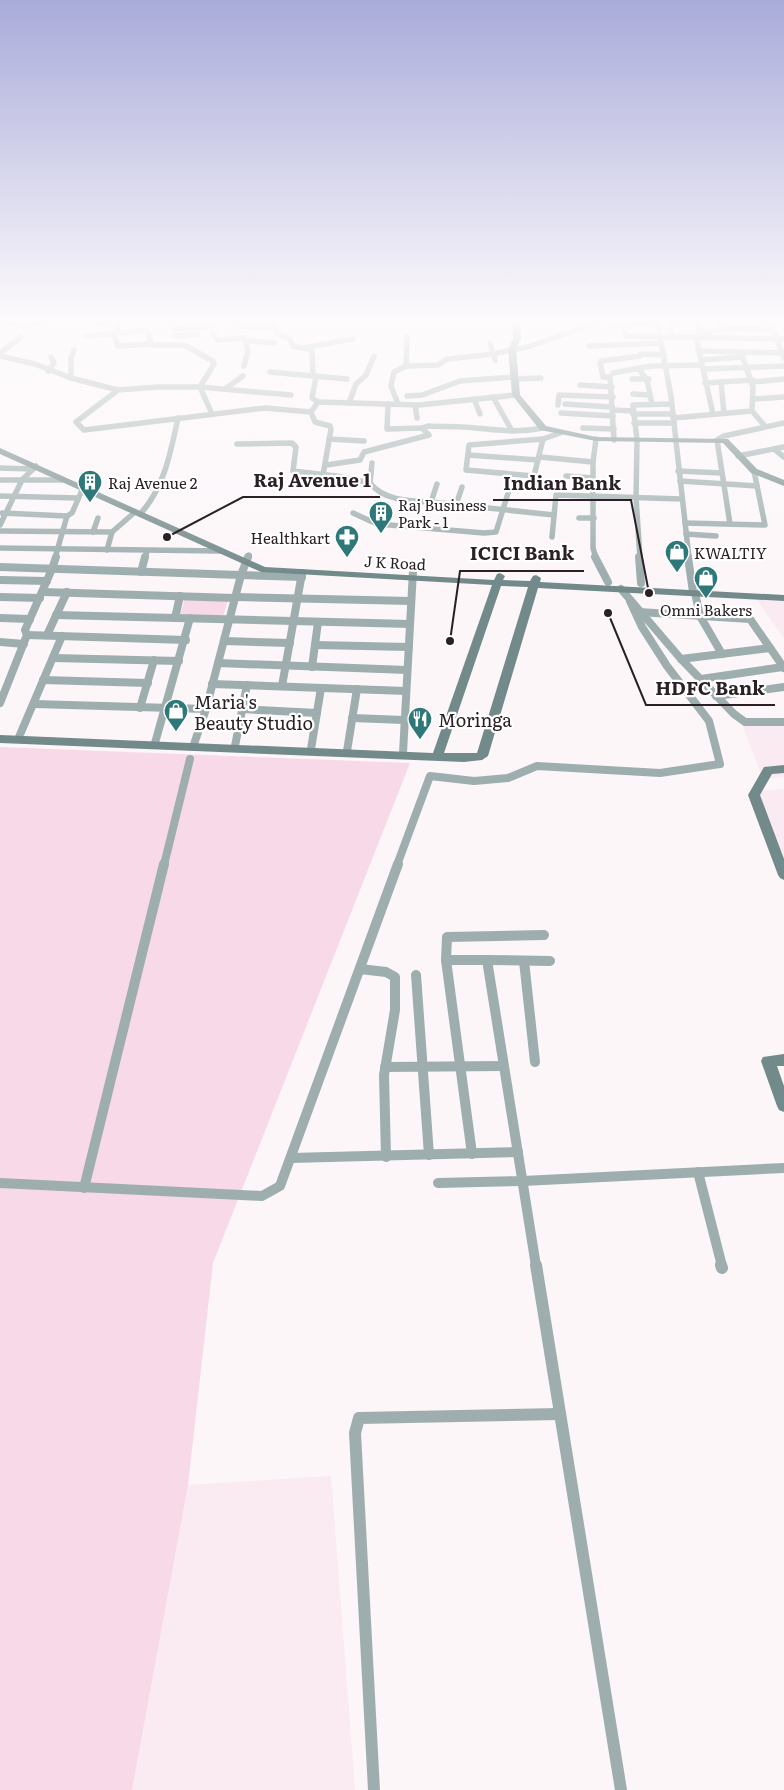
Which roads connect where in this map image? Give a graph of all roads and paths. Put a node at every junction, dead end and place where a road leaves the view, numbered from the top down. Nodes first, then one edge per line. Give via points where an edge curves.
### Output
1 (415, 405) edge
2 (96, 406) edge
3 (208, 406) edge
4 (316, 406) edge
5 (388, 406) edge
6 (477, 406) edge
7 (498, 406) edge
8 (525, 406) edge
9 (576, 406) edge
10 (613, 406) edge
11 (634, 406) edge
12 (672, 406) edge
13 (711, 406) edge
14 (723, 406) edge
15 (753, 406) edge
16 (613, 411) junction
17 (752, 411) junction
18 (311, 412) junction
19 (633, 413) junction
20 (724, 413) junction
21 (212, 414) junction
22 (480, 414) dead end
23 (561, 414) dead end
24 (713, 414) junction
25 (178, 418) junction
26 (417, 418) dead end
27 (673, 418) junction
28 (634, 423) junction
29 (784, 423) edge
30 (765, 426) junction
31 (422, 428) junction
32 (543, 428) junction
33 (584, 428) dead end
34 (614, 429) junction
35 (512, 431) junction
36 (560, 433) junction
37 (329, 439) junction
38 (596, 439) junction
39 (614, 440) junction
40 (637, 440) junction
41 (677, 440) junction
42 (717, 440) junction
43 (364, 441) dead end
44 (542, 442) junction
45 (0, 443) edge
46 (237, 444) dead end
47 (784, 447) edge
48 (774, 449) junction
49 (0, 451) edge
50 (5, 455) edge
51 (468, 455) junction
52 (738, 456) junction
53 (784, 457) edge
54 (539, 458) junction
55 (593, 462) junction
56 (372, 463) dead end
57 (326, 465) junction
58 (40, 467) junction
59 (0, 468) edge
60 (678, 471) junction
61 (754, 471) junction
62 (722, 473) junction
63 (324, 475) junction
64 (566, 476) dead end
65 (593, 478) junction
66 (0, 480) edge
67 (22, 480) junction
68 (62, 480) junction
69 (680, 481) junction
70 (370, 483) junction
71 (784, 483) edge
72 (436, 484) dead end
73 (724, 484) junction
74 (757, 486) junction
75 (462, 487) dead end
76 (83, 488) junction
77 (509, 490) dead end
78 (0, 496) edge
79 (593, 496) junction
80 (14, 497) junction
81 (78, 498) junction
82 (636, 498) junction
83 (682, 499) junction
84 (431, 502) junction
85 (456, 505) junction
86 (503, 510) junction
87 (141, 511) junction
88 (3, 513) edge
89 (353, 513) dead end
90 (554, 515) junction
91 (67, 516) junction
92 (98, 518) dead end
93 (579, 518) dead end
94 (594, 518) junction
95 (684, 522) junction
96 (730, 524) junction
97 (0, 525) edge
98 (0, 531) edge
99 (63, 532) junction
100 (93, 532) junction
101 (112, 532) junction
102 (686, 534) junction
103 (716, 536) dead end
104 (552, 537) dead end
105 (0, 548) edge
106 (57, 550) junction
107 (107, 550) junction
108 (147, 551) junction
109 (221, 551) junction
110 (247, 559) junction
111 (264, 565) junction
112 (0, 567) edge
113 (52, 569) junction
114 (141, 572) junction
115 (413, 574) junction
116 (241, 575) junction
117 (302, 575) junction
118 (498, 579) junction
119 (0, 580) edge
120 (47, 581) junction
121 (535, 581) junction
122 (608, 582) junction
123 (641, 583) junction
124 (621, 589) junction
125 (693, 590) junction
126 (784, 591) edge
127 (67, 592) junction
128 (41, 595) junction
129 (180, 596) junction
130 (0, 597) edge
131 (235, 597) junction
132 (298, 598) junction
133 (784, 598) edge
134 (411, 601) junction
135 (630, 601) junction
136 (639, 612) junction
137 (56, 615) junction
138 (700, 616) junction
139 (0, 618) edge
140 (175, 618) junction
141 (190, 618) junction
142 (30, 619) junction
143 (229, 619) junction
144 (294, 621) junction
145 (318, 622) junction
146 (410, 624) junction
147 (28, 635) junction
148 (47, 635) junction
149 (62, 636) junction
150 (186, 640) junction
151 (224, 640) junction
152 (0, 642) edge
153 (290, 643) junction
154 (24, 644) junction
155 (315, 645) junction
156 (408, 647) junction
157 (770, 648) junction
158 (722, 654) junction
159 (52, 658) junction
160 (681, 659) junction
161 (154, 660) junction
162 (180, 661) junction
163 (218, 663) junction
164 (286, 666) junction
165 (312, 666) junction
166 (784, 668) edge
167 (407, 670) junction
168 (701, 679) junction
169 (44, 680) junction
170 (148, 683) junction
171 (212, 684) junction
172 (247, 685) junction
173 (282, 686) junction
174 (784, 687) edge
175 (321, 688) junction
176 (357, 689) junction
177 (406, 691) junction
178 (716, 696) junction
179 (0, 702) edge
180 (34, 704) junction
181 (140, 708) junction
182 (166, 708) junction
183 (206, 708) junction
184 (242, 709) junction
185 (317, 713) junction
186 (352, 718) junction
187 (404, 720) junction
188 (784, 722) edge
189 (19, 737) junction
190 (0, 738) edge
191 (155, 743) junction
192 (193, 746) junction
193 (235, 746) junction
194 (311, 749) junction
195 (347, 751) junction
196 (403, 753) junction
197 (438, 756) junction
198 (190, 759) dead end
199 (784, 769) edge
200 (784, 875) edge
201 (544, 935) dead end
202 (446, 960) junction
203 (487, 960) junction
204 (524, 961) junction
205 (550, 961) dead end
206 (360, 969) junction
207 (416, 975) dead end
208 (784, 1060) edge
209 (535, 1062) dead end
210 (423, 1066) junction
211 (461, 1066) junction
212 (503, 1066) junction
213 (385, 1067) junction
214 (784, 1104) edge
215 (518, 1152) junction
216 (472, 1154) junction
217 (429, 1155) junction
218 (386, 1157) junction
219 (291, 1158) junction
220 (784, 1168) edge
221 (698, 1172) junction
222 (523, 1181) junction
223 (438, 1182) dead end
224 (0, 1183) edge
225 (84, 1188) junction
226 (722, 1268) dead end
227 (560, 1414) junction
228 (374, 1790) edge
229 (621, 1790) edge

1 - 26 street
2 - 25 street via 76,422 80,428
3 - 21 street
4 - 18 street
5 - 31 street via 387,429
6 - 22 street
7 - 35 street
8 - 32 street
9 - 16 street
10 - 16 street
11 - 19 street
12 - 27 street
13 - 24 street
14 - 20 street
15 - 17 street
16 - 19 street
16 - 23 street
16 - 34 street
17 - 20 street
17 - 30 street
18 - 21 street via 265,408
18 - 37 street via 315,422 330,426
19 - 27 street
19 - 28 street
20 - 24 street
21 - 25 street
24 - 27 street
25 - 87 street via 170,457
27 - 28 street
27 - 41 street
28 - 40 street
29 - 30 street
30 - 42 street
31 - 35 street
31 - 57 street via 429,435 364,452 360,460
32 - 35 street
32 - 36 street
33 - 34 street
34 - 39 street
36 - 38 street
36 - 44 street
37 - 43 street
37 - 57 street
38 - 39 street
38 - 55 street
39 - 40 street
40 - 41 street
40 - 82 street
41 - 42 street
41 - 60 street
42 - 52 street via 725,441
42 - 62 street
44 - 51 street via 469,445
44 - 54 street
45 - 58 street, J K Road
46 - 63 street via 296,445 293,471
47 - 48 street
48 - 52 street
48 - 53 street
49 - 50 street, J K Road
50 - 58 street, J K Road
51 - 54 street
51 - 54 street via 466,470 534,476
52 - 61 street
54 - 55 street
55 - 65 street
56 - 70 street
57 - 63 street
58 - 59 street
58 - 67 street
58 - 68 street, J K Road
58 - 87 street, J K Road
60 - 62 street
60 - 69 street
61 - 71 street
61 - 74 street
62 - 73 street
63 - 70 street
64 - 65 street
65 - 79 street
66 - 67 street
67 - 68 street
67 - 80 street
68 - 76 street, J K Road
69 - 73 street
69 - 83 street
70 - 84 street via 375,490 393,498
72 - 84 street
73 - 74 street
73 - 96 street
74 - 96 street via 765,525
75 - 85 street
76 - 81 street
76 - 87 street, J K Road
77 - 86 street
78 - 80 street
79 - 82 street
79 - 90 street via 556,495
79 - 94 street
80 - 81 street
80 - 88 street
81 - 91 street via 72,513
82 - 83 street
82 - 123 street
83 - 95 street
84 - 85 street
85 - 86 street
86 - 89 street via 496,532 484,534 377,524
86 - 90 street
87 - 101 street
87 - 109 street, J K Road
87 - 110 street, J K Road
88 - 91 street
88 - 97 street
90 - 104 street
91 - 99 street
92 - 100 street
93 - 94 street
94 - 122 street via 593,548
95 - 96 street
95 - 102 street
98 - 99 street
99 - 100 street
99 - 106 street
100 - 101 street
101 - 107 street
102 - 103 street
102 - 125 street
105 - 106 street
106 - 107 street
106 - 113 street
107 - 108 street
108 - 109 street
108 - 114 street
109 - 110 street, J K Road
110 - 111 street, J K Road
110 - 116 street
111 - 115 street, J K Road
111 - 117 street, J K Road
112 - 113 street
113 - 114 street
113 - 120 street
114 - 116 street
115 - 117 street, J K Road
115 - 118 street, J K Road
115 - 134 street
116 - 117 street
116 - 131 street
117 - 132 street
118 - 121 street, J K Road
118 - 197 street
119 - 120 street
120 - 128 street
121 - 122 street, J K Road
121 - 124 street, J K Road
121 - 197 street via 482,756
122 - 123 street, J K Road
123 - 125 street, J K Road
124 - 125 street, J K Road
124 - 135 street
125 - 126 street, J K Road
125 - 133 street, J K Road
125 - 138 street
127 - 128 street
127 - 129 street
127 - 137 street
128 - 130 street
128 - 142 street
129 - 131 street
129 - 140 street
131 - 132 street
131 - 143 street
132 - 134 street
132 - 144 street
134 - 146 street
135 - 136 street
135 - 206 street via 667,666 709,721 720,764 660,773 537,766 508,778 474,781 430,776
136 - 138 street
136 - 160 street
137 - 140 street
137 - 148 street
138 - 157 street via 750,620
138 - 158 street
139 - 142 street
140 - 141 street
141 - 143 street
141 - 150 street
142 - 147 street via 26,630
143 - 144 street
143 - 151 street
144 - 145 street
144 - 153 street
145 - 146 street
145 - 155 street
146 - 156 street
147 - 148 street
147 - 154 street
148 - 149 street
149 - 150 street
149 - 159 street
150 - 162 street
151 - 153 street
151 - 163 street
152 - 154 street
153 - 164 street
154 - 179 street
155 - 156 street
155 - 165 street
156 - 167 street
157 - 158 street
157 - 166 street
158 - 160 street
159 - 161 street
159 - 169 street
160 - 168 street
161 - 162 street
161 - 170 street
162 - 182 street
163 - 164 street
163 - 171 street
164 - 165 street
164 - 173 street
165 - 167 street
166 - 168 street
167 - 177 street
168 - 178 street
169 - 170 street
169 - 180 street
170 - 181 street
171 - 172 street
171 - 183 street
172 - 173 street
172 - 184 street
173 - 175 street
174 - 178 street
175 - 176 street
175 - 185 street
176 - 177 street
176 - 186 street
177 - 187 street
178 - 188 street via 745,722
180 - 181 street
180 - 189 street
181 - 182 street
182 - 183 street
182 - 191 street
183 - 192 street
184 - 185 street
184 - 193 street
185 - 194 street
186 - 187 street
186 - 195 street
187 - 196 street
189 - 190 street
189 - 191 street
190 - 192 street
191 - 192 street
192 - 193 street
192 - 197 street
193 - 194 street
194 - 195 street
195 - 196 street
196 - 197 street
198 - 225 street
199 - 200 street via 768,770 754,795
201 - 202 street via 447,937
202 - 203 street
202 - 211 street
203 - 204 street
203 - 212 street
204 - 205 street
204 - 209 street
206 - 213 street via 386,972 395,977 396,1002
206 - 219 street
207 - 210 street
208 - 214 street via 768,1061
210 - 211 street
210 - 213 street
210 - 217 street
211 - 212 street
211 - 216 street
212 - 215 street
213 - 218 street
215 - 216 street
215 - 222 street
216 - 217 street
217 - 218 street
218 - 219 street
219 - 225 street via 280,1186 262,1196
220 - 221 street
221 - 222 street
221 - 226 street
222 - 223 street
222 - 227 street
224 - 225 street
227 - 228 street via 359,1418 355,1433
227 - 229 street

